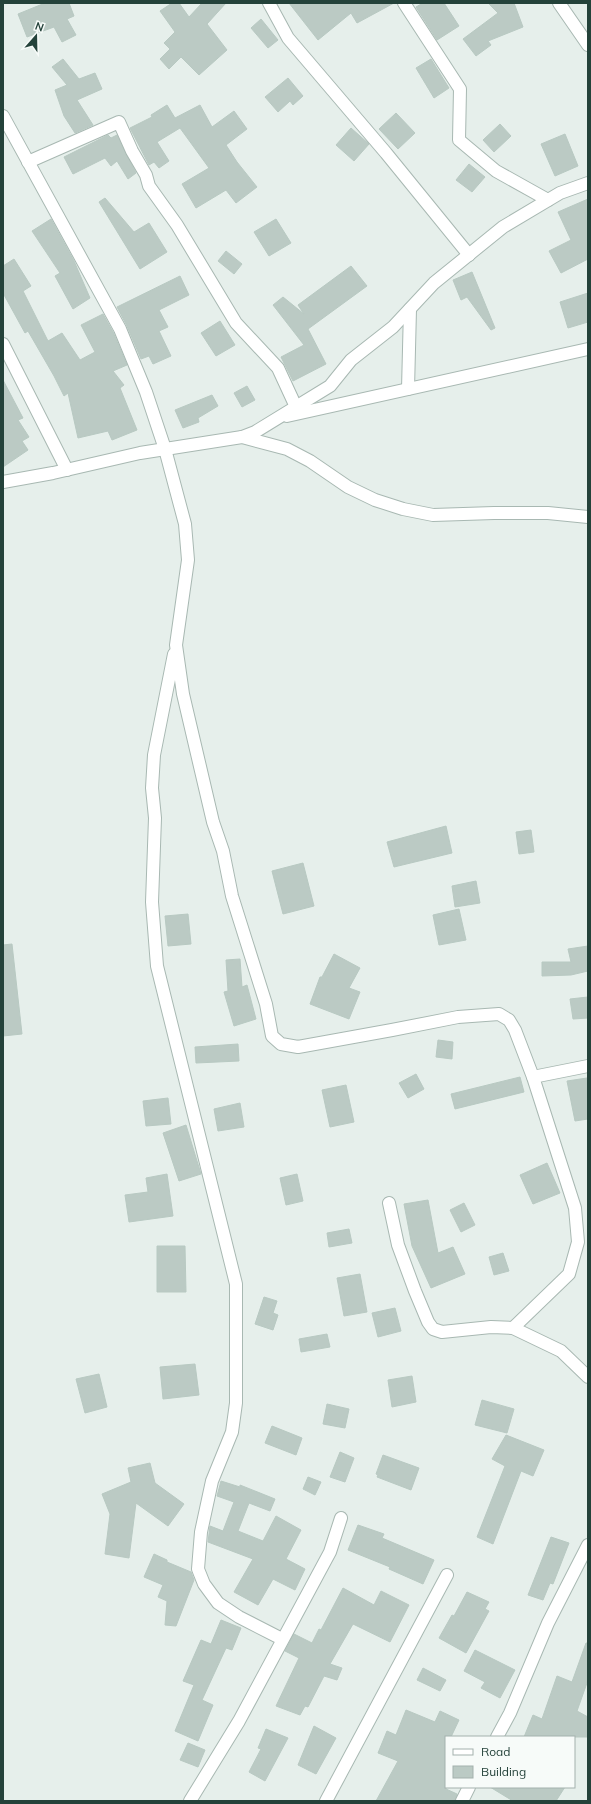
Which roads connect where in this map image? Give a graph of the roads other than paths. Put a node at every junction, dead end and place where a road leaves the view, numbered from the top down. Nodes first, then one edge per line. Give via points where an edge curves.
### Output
1 (269, 3) edge
2 (404, 3) edge
3 (559, 3) edge
4 (588, 45) edge
5 (3, 116) edge
6 (28, 162) junction
7 (588, 183) edge
8 (548, 200) junction
9 (469, 255) junction
10 (410, 309) junction
11 (3, 344) edge
12 (588, 349) edge
13 (408, 389) junction
14 (296, 406) junction
15 (277, 418) junction
16 (242, 437) junction
17 (165, 449) junction
18 (67, 470) junction
19 (3, 482) edge
20 (588, 517) edge
21 (176, 645) junction
22 (588, 1066) edge
23 (533, 1077) junction
24 (389, 1203) dead end
25 (514, 1328) junction
26 (588, 1377) edge
27 (341, 1518) dead end
28 (588, 1545) edge
29 (447, 1575) dead end
30 (282, 1639) junction
31 (498, 1736) edge
32 (468, 1788) edge
33 (190, 1801) edge
34 (326, 1801) edge
35 (462, 1801) edge

1 - 9 street via 288,38
2 - 8 street via 460,89 459,140 496,171
3 - 4 street
5 - 6 street
6 - 14 street via 119,122 149,186 177,225 236,323 278,368
6 - 17 street via 120,329 146,392
7 - 8 street
8 - 9 street via 503,227
9 - 10 street via 434,283
10 - 13 street
10 - 14 street via 393,327 351,360 330,386
11 - 18 street
12 - 13 street
13 - 15 street
14 - 15 street
15 - 16 street
16 - 17 street
16 - 20 street via 287,449 348,487 375,500 403,509 433,515 548,513
17 - 18 street
17 - 21 street via 186,524 188,560
18 - 19 street
21 - 23 street via 183,694 213,822 223,851 232,896 266,1004 272,1036 281,1044 298,1047 458,1017 499,1014 509,1020 515,1030
21 - 30 street via 154,755 152,788 155,818 152,902 157,966 236,1284 236,1403 232,1432 212,1481 201,1532 198,1569 204,1584 218,1603
22 - 23 street
23 - 25 street via 575,1208 578,1242 569,1274
24 - 25 street via 398,1245 428,1322 433,1328 442,1332 491,1327
25 - 26 street via 561,1351
27 - 30 street via 330,1552
28 - 31 street via 548,1623
29 - 34 street
30 - 33 street via 239,1721
32 - 35 street

